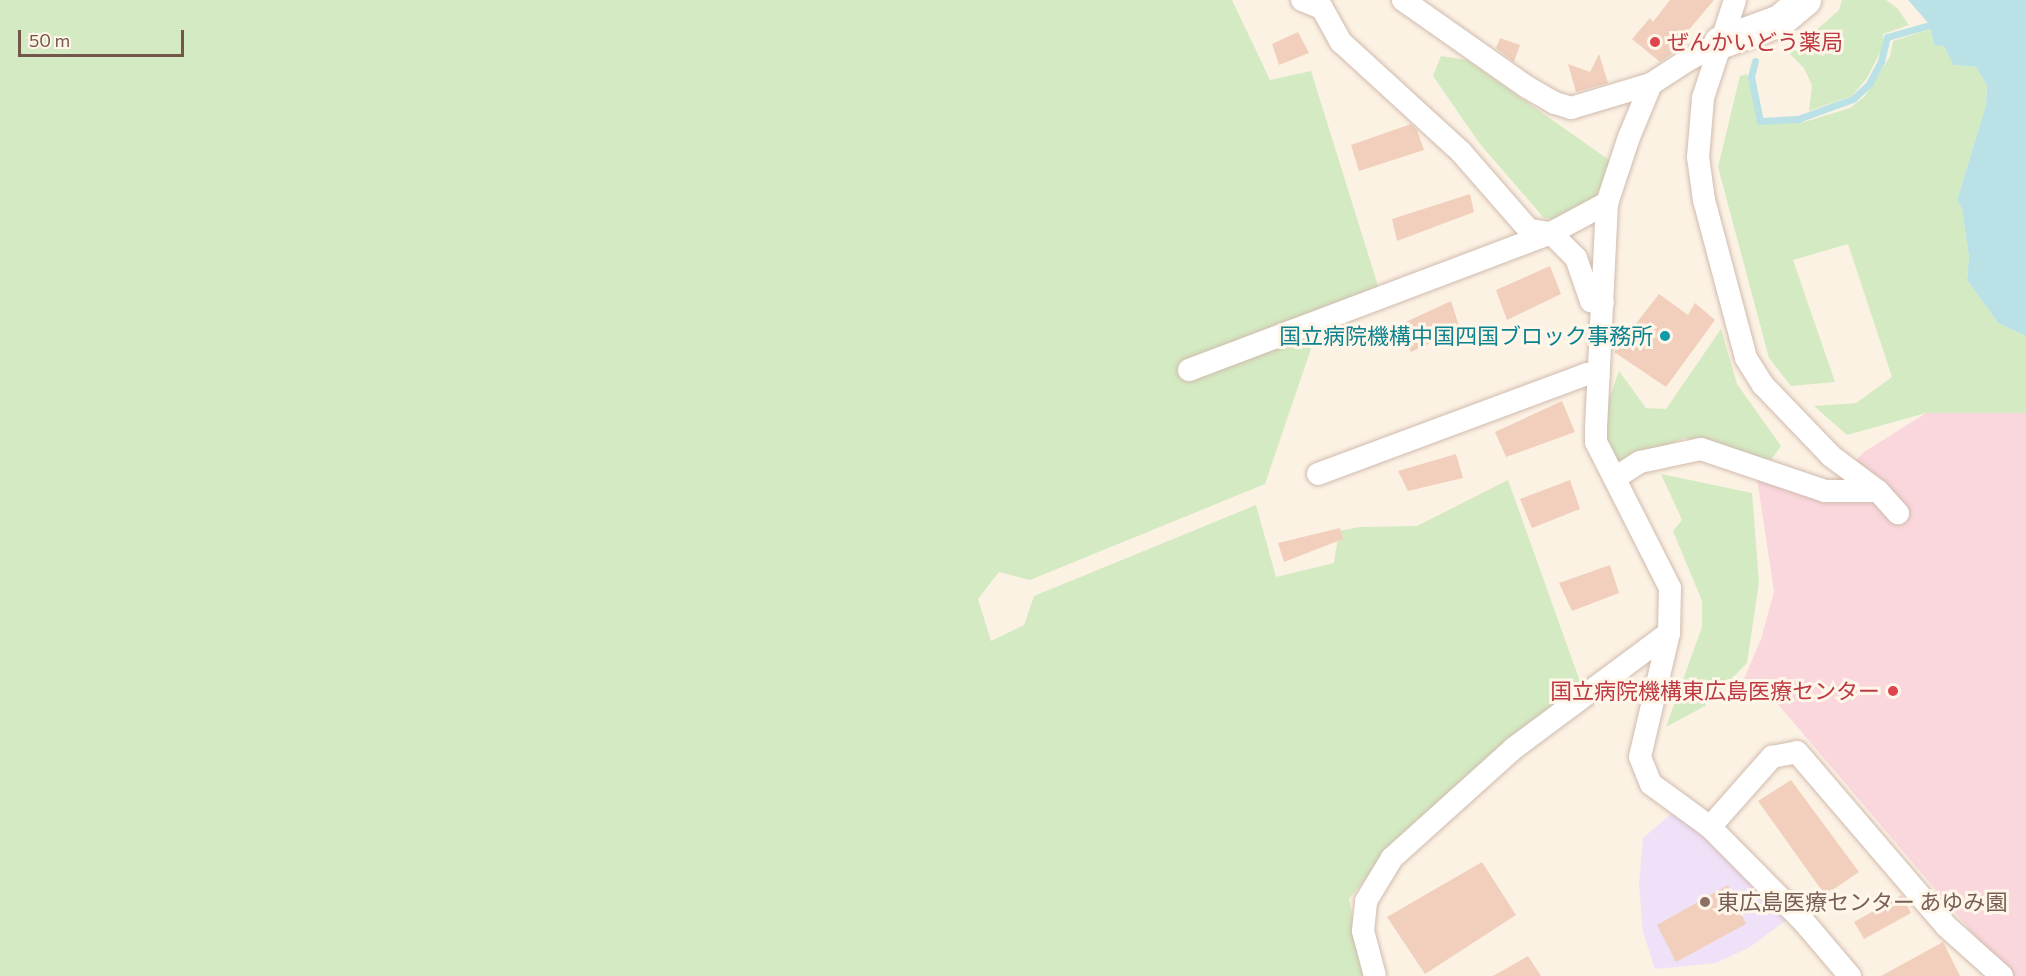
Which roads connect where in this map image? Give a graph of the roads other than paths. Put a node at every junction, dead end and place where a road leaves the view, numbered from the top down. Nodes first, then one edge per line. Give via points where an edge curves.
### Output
1 (1302, 0) edge
2 (1403, 0) edge
3 (1735, 0) edge
4 (1805, 0) edge
5 (1720, 43) junction
6 (1651, 84) junction
7 (1607, 203) junction
8 (1551, 234) junction
9 (1603, 303) junction
10 (1189, 370) dead end
11 (1599, 377) junction
12 (1318, 474) dead end
13 (1615, 478) junction
14 (1878, 491) junction
15 (1898, 513) dead end
16 (1669, 633) junction
17 (1710, 827) junction
18 (1375, 976) edge
19 (1850, 976) edge
20 (2002, 976) edge

1 - 8 street via 1322,8 1341,42 1461,152 1529,230
2 - 6 street via 1555,103 1571,108
3 - 5 street
4 - 5 street via 1780,21
5 - 6 street
5 - 14 street via 1703,98 1698,157 1704,200 1746,358 1763,385 1831,456
6 - 7 street
7 - 8 street
7 - 9 street
8 - 9 street via 1576,258 1591,301
8 - 10 street
9 - 11 street
11 - 12 street via 1587,374
11 - 13 street via 1596,442
13 - 14 street via 1640,462 1701,449 1825,491
13 - 16 street via 1670,588
14 - 15 street
16 - 17 street via 1640,757 1651,784
16 - 18 street via 1514,748 1392,858 1366,901 1363,932
17 - 19 street via 1804,922
17 - 20 street via 1772,757 1797,752 1946,926

